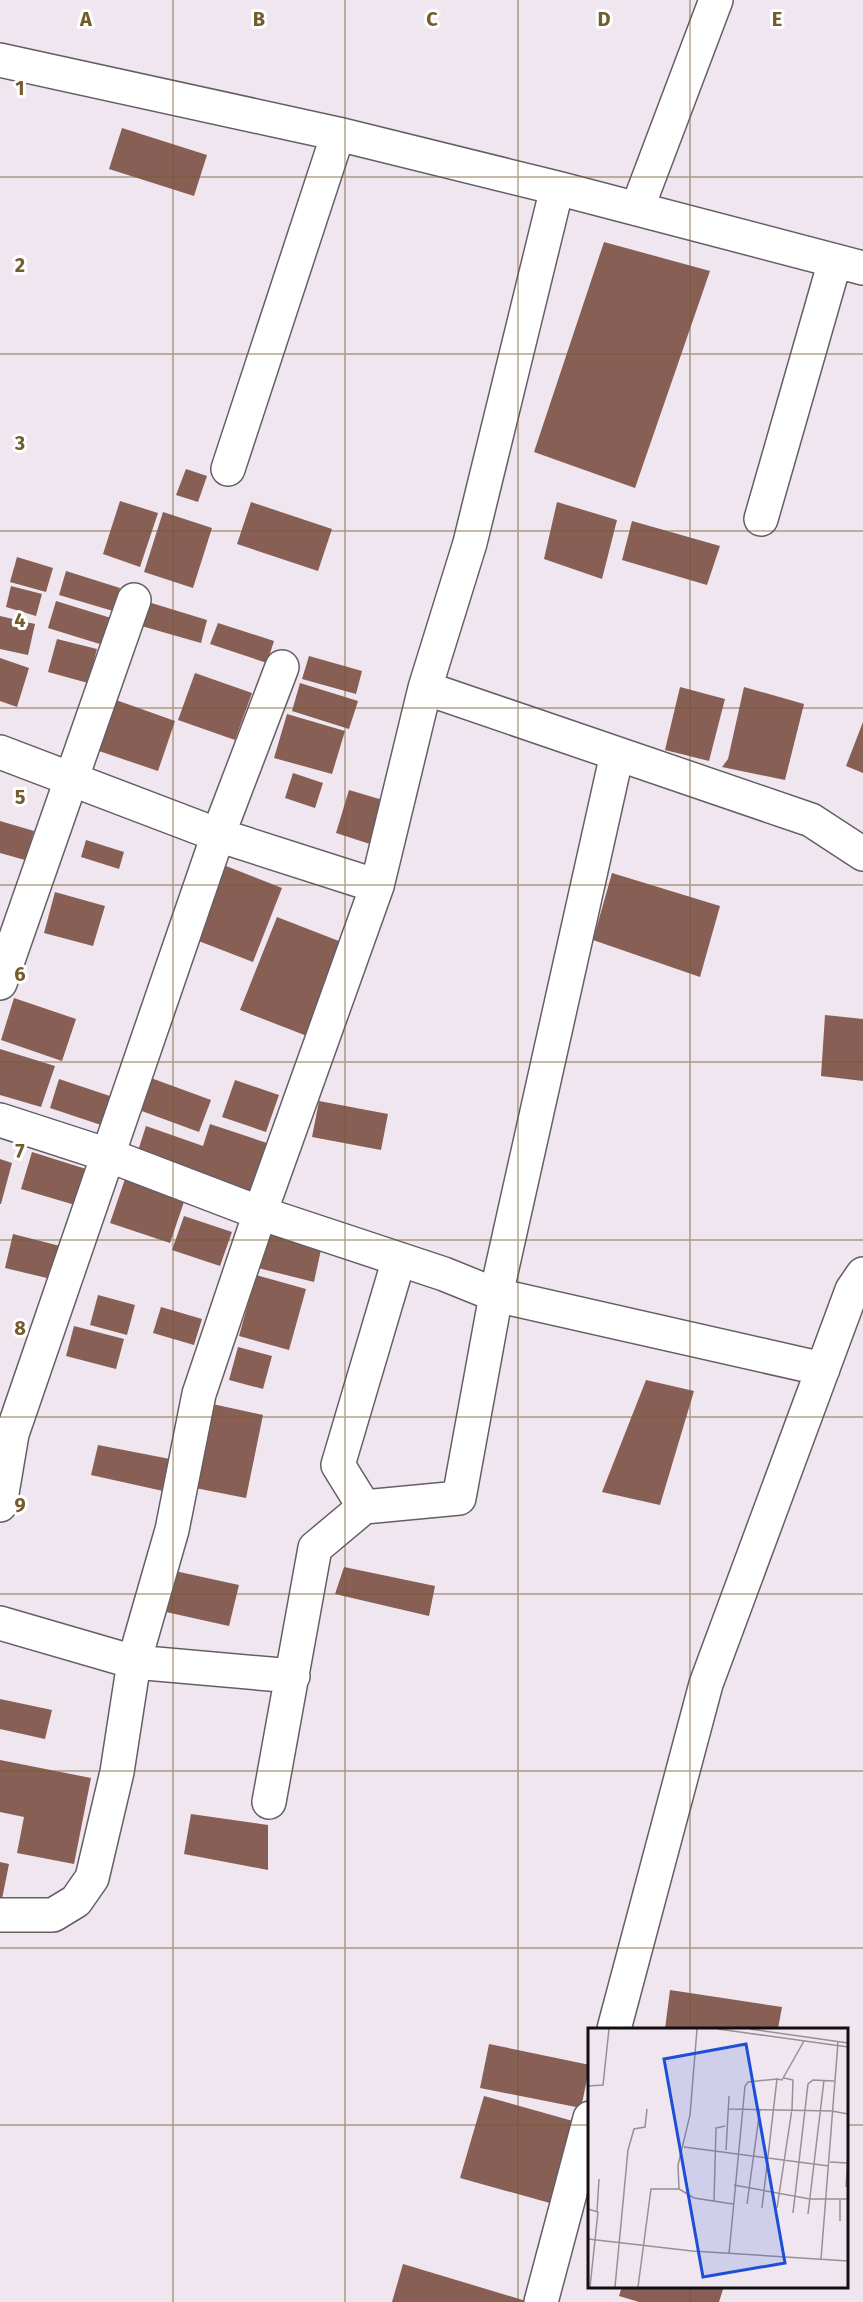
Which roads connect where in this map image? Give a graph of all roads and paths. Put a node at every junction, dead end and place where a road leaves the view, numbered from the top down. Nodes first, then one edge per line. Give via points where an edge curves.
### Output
1 (716, 0) edge
2 (0, 60) edge
3 (338, 134) junction
4 (557, 188) junction
5 (637, 209) junction
6 (849, 264) edge
7 (228, 469) dead end
8 (761, 519) dead end
9 (134, 600) dead end
10 (282, 667) dead end
11 (425, 688) junction
12 (0, 752) edge
13 (617, 754) junction
14 (70, 778) junction
15 (218, 835) junction
16 (863, 854) edge
17 (377, 886) junction
18 (0, 983) edge
19 (0, 1120) edge
20 (108, 1155) junction
21 (260, 1213) junction
22 (399, 1259) junction
23 (863, 1274) edge
24 (496, 1295) junction
25 (823, 1369) junction
26 (0, 1505) edge
27 (363, 1506) junction
28 (0, 1623) edge
29 (134, 1662) junction
30 (293, 1676) junction
31 (269, 1802) dead end
32 (0, 1915) edge
33 (614, 2028) edge
34 (588, 2126) edge
35 (541, 2302) edge

1 - 5 street
2 - 3 street
3 - 4 street
3 - 7 street
4 - 5 street
4 - 11 street via 470,543
5 - 6 street
6 - 8 street
9 - 14 street
10 - 15 street
11 - 13 street
11 - 17 street
12 - 14 street
13 - 16 street via 811,820
13 - 24 street
14 - 15 street
14 - 18 street
15 - 17 street
15 - 20 street
17 - 21 street
19 - 20 street
20 - 21 street
20 - 26 street via 12,1434
21 - 22 street
21 - 29 street via 199,1394 172,1530
22 - 24 street
22 - 27 street via 338,1465
23 - 25 street via 852,1290
24 - 25 street
24 - 27 street via 459,1498
25 - 33 street via 706,1684
27 - 30 street via 315,1548
28 - 29 street
29 - 30 street
29 - 32 street via 117,1772 92,1878 76,1901 53,1916
30 - 31 street
34 - 35 street

